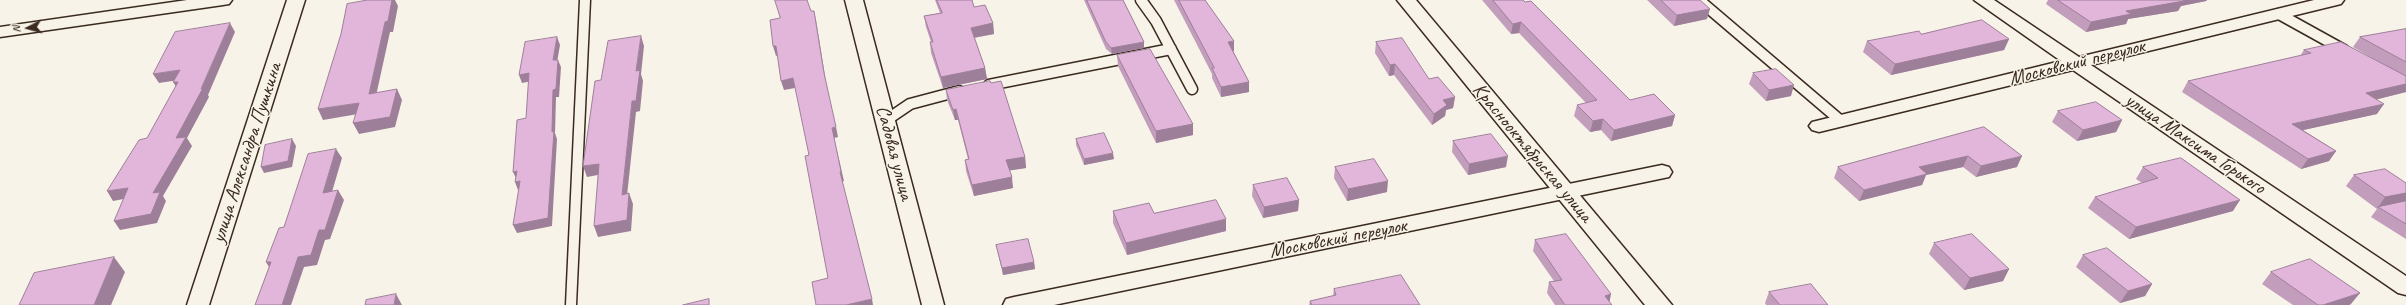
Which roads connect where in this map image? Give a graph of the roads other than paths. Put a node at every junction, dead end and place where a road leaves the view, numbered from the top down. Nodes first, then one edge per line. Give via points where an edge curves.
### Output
1 (222, 0) edge
2 (296, 0) edge
3 (585, 0) edge
4 (854, 0) edge
5 (1141, 0) edge
6 (1406, 0) edge
7 (1699, 0) edge
8 (1983, 0) edge
9 (2335, 0) edge
10 (2279, 14) junction
11 (0, 32) edge
12 (1171, 49) junction
13 (2353, 54) edge
14 (2076, 63) junction
15 (1192, 89) dead end
16 (885, 121) junction
17 (1841, 121) junction
18 (1819, 126) dead end
19 (1662, 172) dead end
20 (1565, 193) junction
21 (2406, 287) edge
22 (198, 305) edge
23 (571, 305) edge
24 (933, 305) edge
25 (1014, 305) edge
26 (1659, 305) edge

1 - 11 street
2 - 22 street, улица Александра Пушкина
3 - 23 lane
4 - 16 street, Садовая улица
5 - 12 lane via 1156,20
6 - 20 main road, Краснооктябрьская улица
7 - 17 lane
8 - 14 street, улица Максима Горького
9 - 10 street, Московский переулок
10 - 13 lane
10 - 14 street, Московский переулок
12 - 15 lane
12 - 16 lane via 909,103 896,110
14 - 17 street, Московский переулок
14 - 21 street, улица Максима Горького
16 - 24 street, Садовая улица
17 - 18 street, Московский переулок
19 - 20 street, Московский переулок
20 - 25 street, Московский переулок
20 - 26 main road, Краснооктябрьская улица

